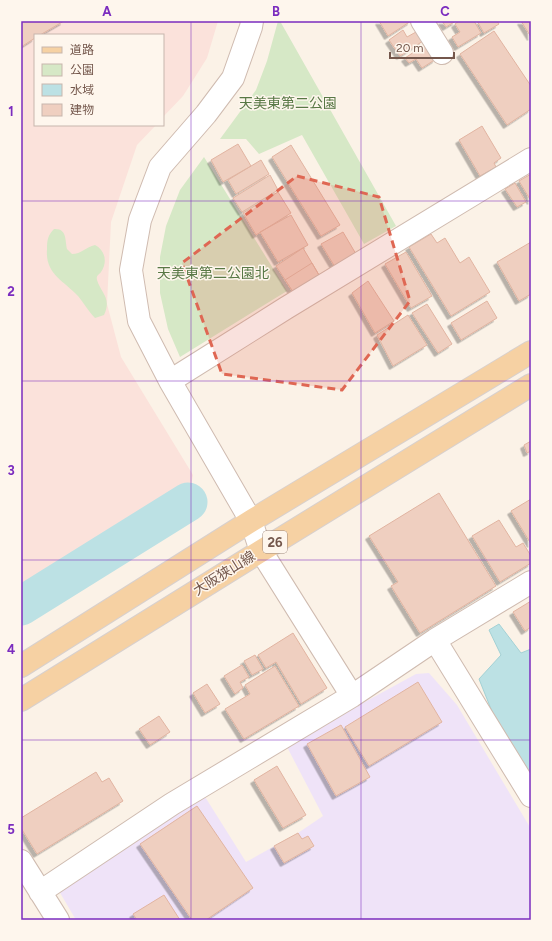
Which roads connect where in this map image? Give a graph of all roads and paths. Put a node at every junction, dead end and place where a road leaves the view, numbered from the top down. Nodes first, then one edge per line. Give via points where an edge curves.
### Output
1 (252, 21) edge
2 (422, 21) edge
3 (442, 53) dead end
4 (531, 159) edge
5 (531, 352) edge
6 (170, 381) junction
7 (531, 386) edge
8 (251, 521) junction
9 (261, 551) junction
10 (531, 582) edge
11 (435, 640) junction
12 (21, 666) edge
13 (352, 696) junction
14 (21, 700) edge
15 (531, 796) edge
16 (21, 861) edge
17 (40, 892) junction
18 (58, 920) edge

1 - 6 street via 233,78 160,167 140,220 131,270 139,321
2 - 3 street
4 - 6 street
5 - 8 main road, 26
6 - 8 street
7 - 9 main road, 大阪狭山線 / 26
8 - 9 street
8 - 12 main road, 26
9 - 13 street
9 - 14 main road, 大阪狭山線 / 26
10 - 11 street
11 - 13 street
11 - 15 street
13 - 17 street via 172,804
16 - 17 street
17 - 18 street

